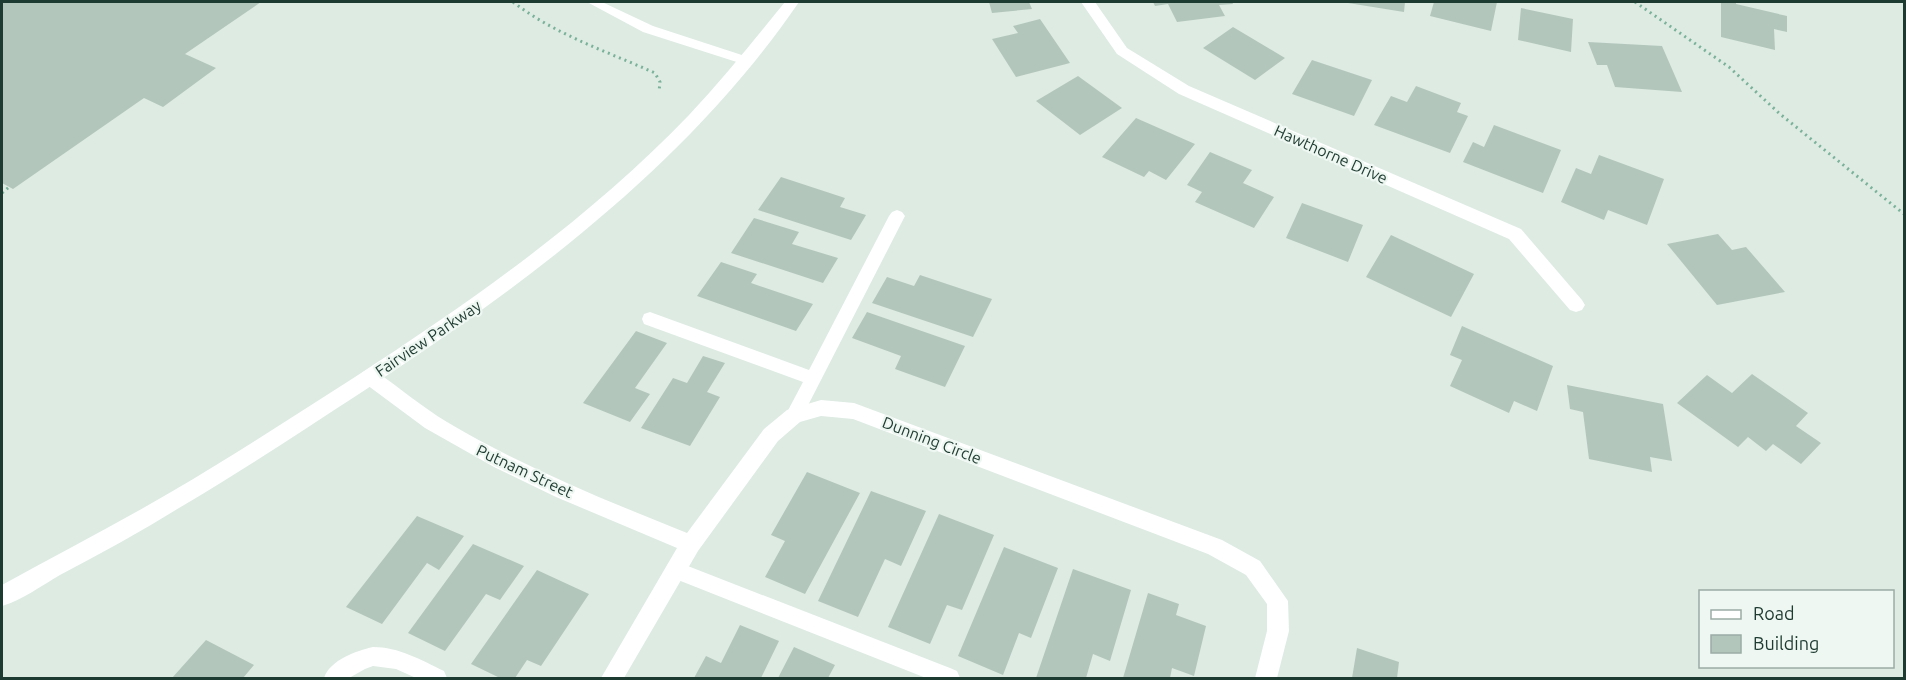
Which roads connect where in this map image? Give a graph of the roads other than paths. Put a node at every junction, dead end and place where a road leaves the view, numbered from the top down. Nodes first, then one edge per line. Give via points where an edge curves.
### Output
1 (592, 2) edge
2 (792, 2) edge
3 (1088, 2) edge
4 (746, 61) junction
5 (897, 216) dead end
6 (1576, 305) dead end
7 (650, 319) dead end
8 (370, 377) junction
9 (814, 379) junction
10 (794, 416) junction
11 (691, 544) junction
12 (675, 570) junction
13 (2, 596) edge
14 (334, 678) edge
15 (437, 678) edge
16 (612, 678) edge
17 (950, 678) edge
18 (1266, 678) edge

1 - 4 lane via 648,29
2 - 4 street, Fairview Parkway
3 - 6 street, Hawthorne Drive via 1122,51 1184,90 1515,234
4 - 8 street, Fairview Parkway via 689,125 542,257
5 - 9 lane
7 - 9 lane
8 - 11 street, Putnam Street via 438,426 489,456
8 - 13 street, Fairview Parkway via 177,499
9 - 10 lane
10 - 11 street, Dunning Circle via 771,435
10 - 18 street, Dunning Circle via 821,408 854,411 1215,547 1253,568 1277,601 1278,631
11 - 12 street, Dunning Circle
12 - 16 street, Dunning Circle
12 - 17 lane
14 - 15 lane via 358,659 386,655

